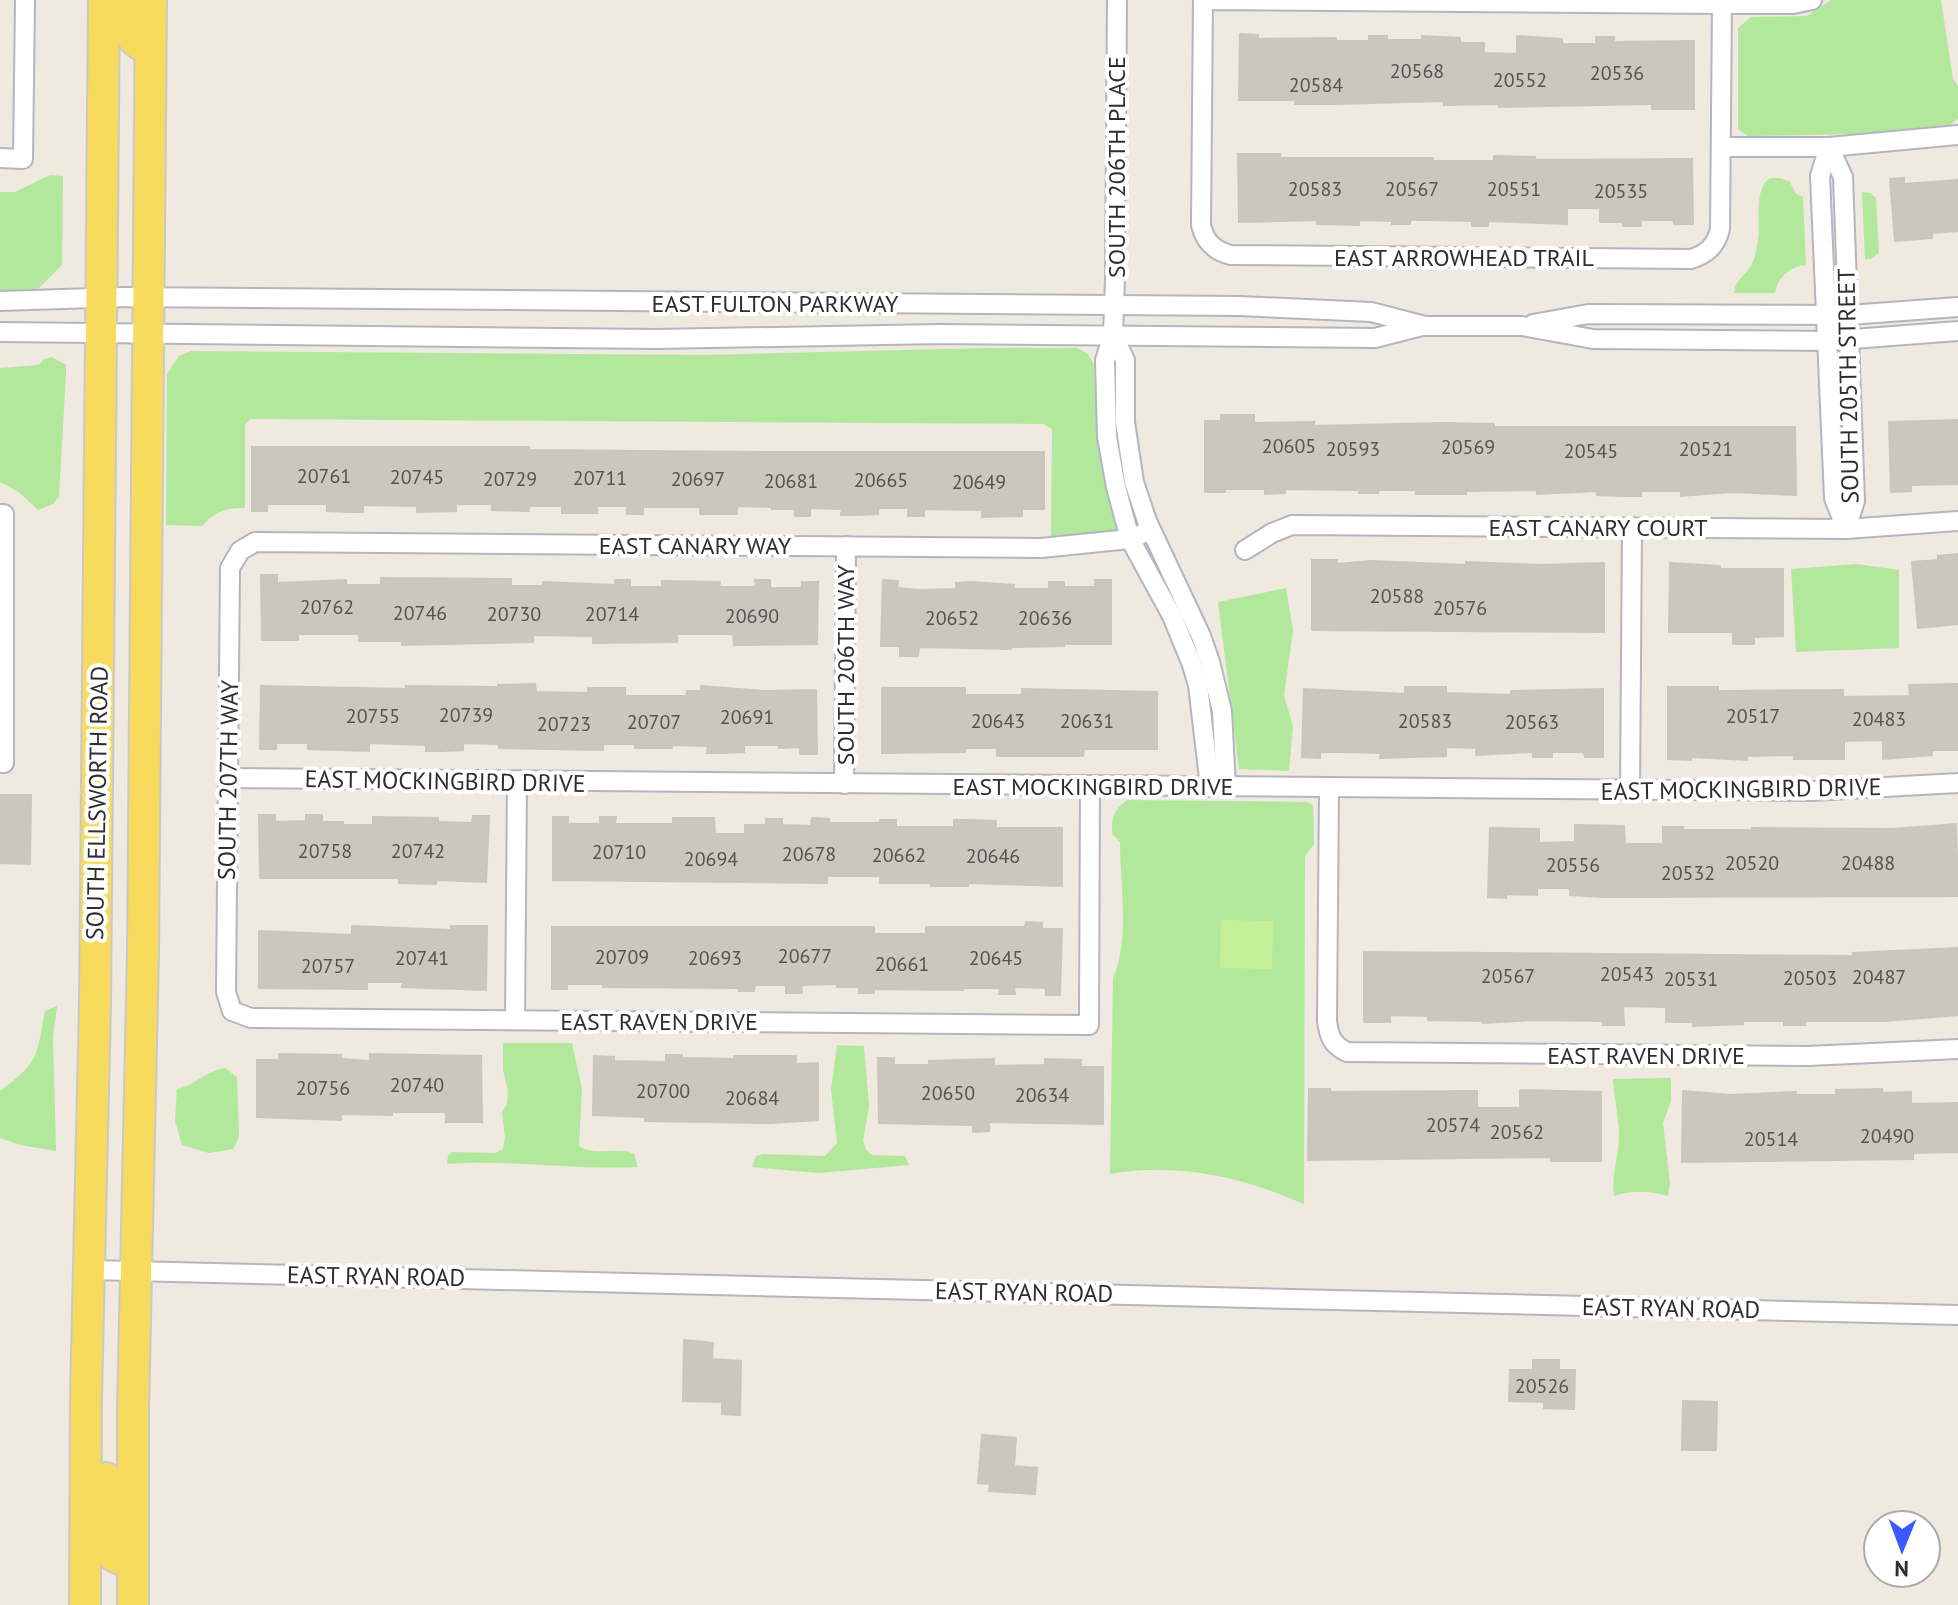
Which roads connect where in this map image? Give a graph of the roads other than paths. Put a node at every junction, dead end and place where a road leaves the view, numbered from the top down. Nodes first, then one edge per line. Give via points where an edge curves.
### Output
1 (25, 0) edge
2 (104, 0) edge
3 (127, 0) edge
4 (151, 0) edge
5 (1117, 0) edge
6 (1203, 0) edge
7 (1812, 0) edge
8 (1722, 4) junction
9 (150, 49) junction
10 (1958, 135) edge
11 (1721, 147) junction
12 (1829, 147) junction
13 (0, 158) edge
14 (124, 297) junction
15 (0, 301) edge
16 (1114, 305) junction
17 (1958, 307) edge
18 (1826, 315) junction
19 (1849, 315) junction
20 (1425, 326) junction
21 (1522, 326) junction
22 (1958, 331) edge
23 (0, 332) edge
24 (124, 334) junction
25 (1113, 335) junction
26 (1850, 340) junction
27 (1827, 341) junction
28 (2, 514) edge
29 (1958, 521) edge
30 (1632, 527) junction
31 (1846, 529) junction
32 (1151, 530) junction
33 (1130, 539) junction
34 (846, 546) junction
35 (1245, 550) dead end
36 (240, 551) joint
37 (2, 763) edge
38 (227, 778) junction
39 (517, 782) junction
40 (1958, 783) edge
41 (844, 784) junction
42 (1090, 787) junction
43 (1218, 787) junction
44 (1329, 788) junction
45 (1630, 791) junction
46 (232, 1011) joint
47 (515, 1020) junction
48 (1958, 1049) edge
49 (89, 1270) junction
50 (136, 1270) junction
51 (1958, 1315) edge
52 (86, 1397) junction
53 (133, 1563) junction
54 (85, 1605) edge
55 (133, 1605) edge

1 - 13 street via 23,159
2 - 14 main road, SOUTH ELLSWORTH ROAD
3 - 9 main road via 132,38
4 - 9 main road, SOUTH ELLSWORTH ROAD
5 - 16 street, SOUTH 206TH PLACE
6 - 8 street
6 - 11 street, EAST ARROWHEAD TRAIL via 1201,225 1213,248 1231,255 1691,259 1714,246 1720,229
7 - 8 street
8 - 11 street
9 - 14 main road, SOUTH ELLSWORTH ROAD
10 - 12 street
11 - 12 street
12 - 18 street, SOUTH 205TH STREET via 1820,176
12 - 19 street, SOUTH 205TH STREET via 1843,177
14 - 15 street, EAST FULTON PARKWAY
14 - 16 street, EAST FULTON PARKWAY
14 - 24 main road, SOUTH ELLSWORTH ROAD
14 - 24 main road, SOUTH ELLSWORTH ROAD
16 - 20 street, EAST FULTON PARKWAY via 1371,312
16 - 25 street, SOUTH 206TH PLACE
17 - 19 street, EAST FULTON PARKWAY
18 - 19 street, EAST FULTON PARKWAY
18 - 21 street, EAST FULTON PARKWAY via 1588,314
18 - 27 street, SOUTH 205TH STREET
19 - 26 street, SOUTH 205TH STREET
20 - 21 street, EAST FULTON PARKWAY
20 - 25 street, EAST FULTON PARKWAY via 1375,338
21 - 27 street, EAST FULTON PARKWAY via 1593,339
22 - 26 street, EAST FULTON PARKWAY
23 - 24 street, EAST FULTON PARKWAY
24 - 25 street, EAST FULTON PARKWAY via 641,339
24 - 49 main road, SOUTH ELLSWORTH ROAD
24 - 50 main road, SOUTH ELLSWORTH ROAD via 143,952
25 - 32 street, SOUTH 206TH PLACE via 1125,360 1125,422 1134,482
25 - 33 street, SOUTH 206TH PLACE via 1105,360 1107,437
26 - 27 street, EAST FULTON PARKWAY
26 - 31 street, SOUTH 205TH STREET via 1855,501
27 - 31 street, SOUTH 205TH STREET via 1834,498
28 - 37 street
29 - 31 street, EAST CANARY COURT
30 - 31 street, EAST CANARY COURT
30 - 35 street, EAST CANARY COURT via 1292,525
30 - 45 street
32 - 33 street, EAST CANARY WAY
32 - 43 street, SOUTH 206TH PLACE via 1210,662 1222,711
33 - 34 street, EAST CANARY WAY via 1041,548
33 - 43 street, SOUTH 206TH PLACE via 1191,662
34 - 36 street, EAST CANARY WAY via 255,542
34 - 41 street, SOUTH 206TH WAY
36 - 38 street, SOUTH 207TH WAY via 230,568
38 - 39 street, EAST MOCKINGBIRD DRIVE
38 - 46 street, SOUTH 207TH WAY via 226,992
39 - 41 street, EAST MOCKINGBIRD DRIVE
39 - 47 street
40 - 45 street, EAST MOCKINGBIRD DRIVE via 1811,791
41 - 42 street, EAST MOCKINGBIRD DRIVE
42 - 43 street, EAST MOCKINGBIRD DRIVE
42 - 47 street, EAST RAVEN DRIVE via 1089,1025
43 - 44 street, EAST MOCKINGBIRD DRIVE
44 - 45 street, EAST MOCKINGBIRD DRIVE
44 - 48 street, EAST RAVEN DRIVE via 1327,1021 1328,1035 1347,1052 1793,1056
46 - 47 street, EAST RAVEN DRIVE via 251,1018
49 - 50 street, EAST RYAN ROAD
49 - 52 main road, SOUTH ELLSWORTH ROAD
50 - 51 street, EAST RYAN ROAD
50 - 53 main road, SOUTH ELLSWORTH ROAD
52 - 53 main road via 106,1441 108,1542 115,1557
52 - 54 main road, SOUTH ELLSWORTH ROAD
53 - 55 main road, SOUTH ELLSWORTH ROAD

